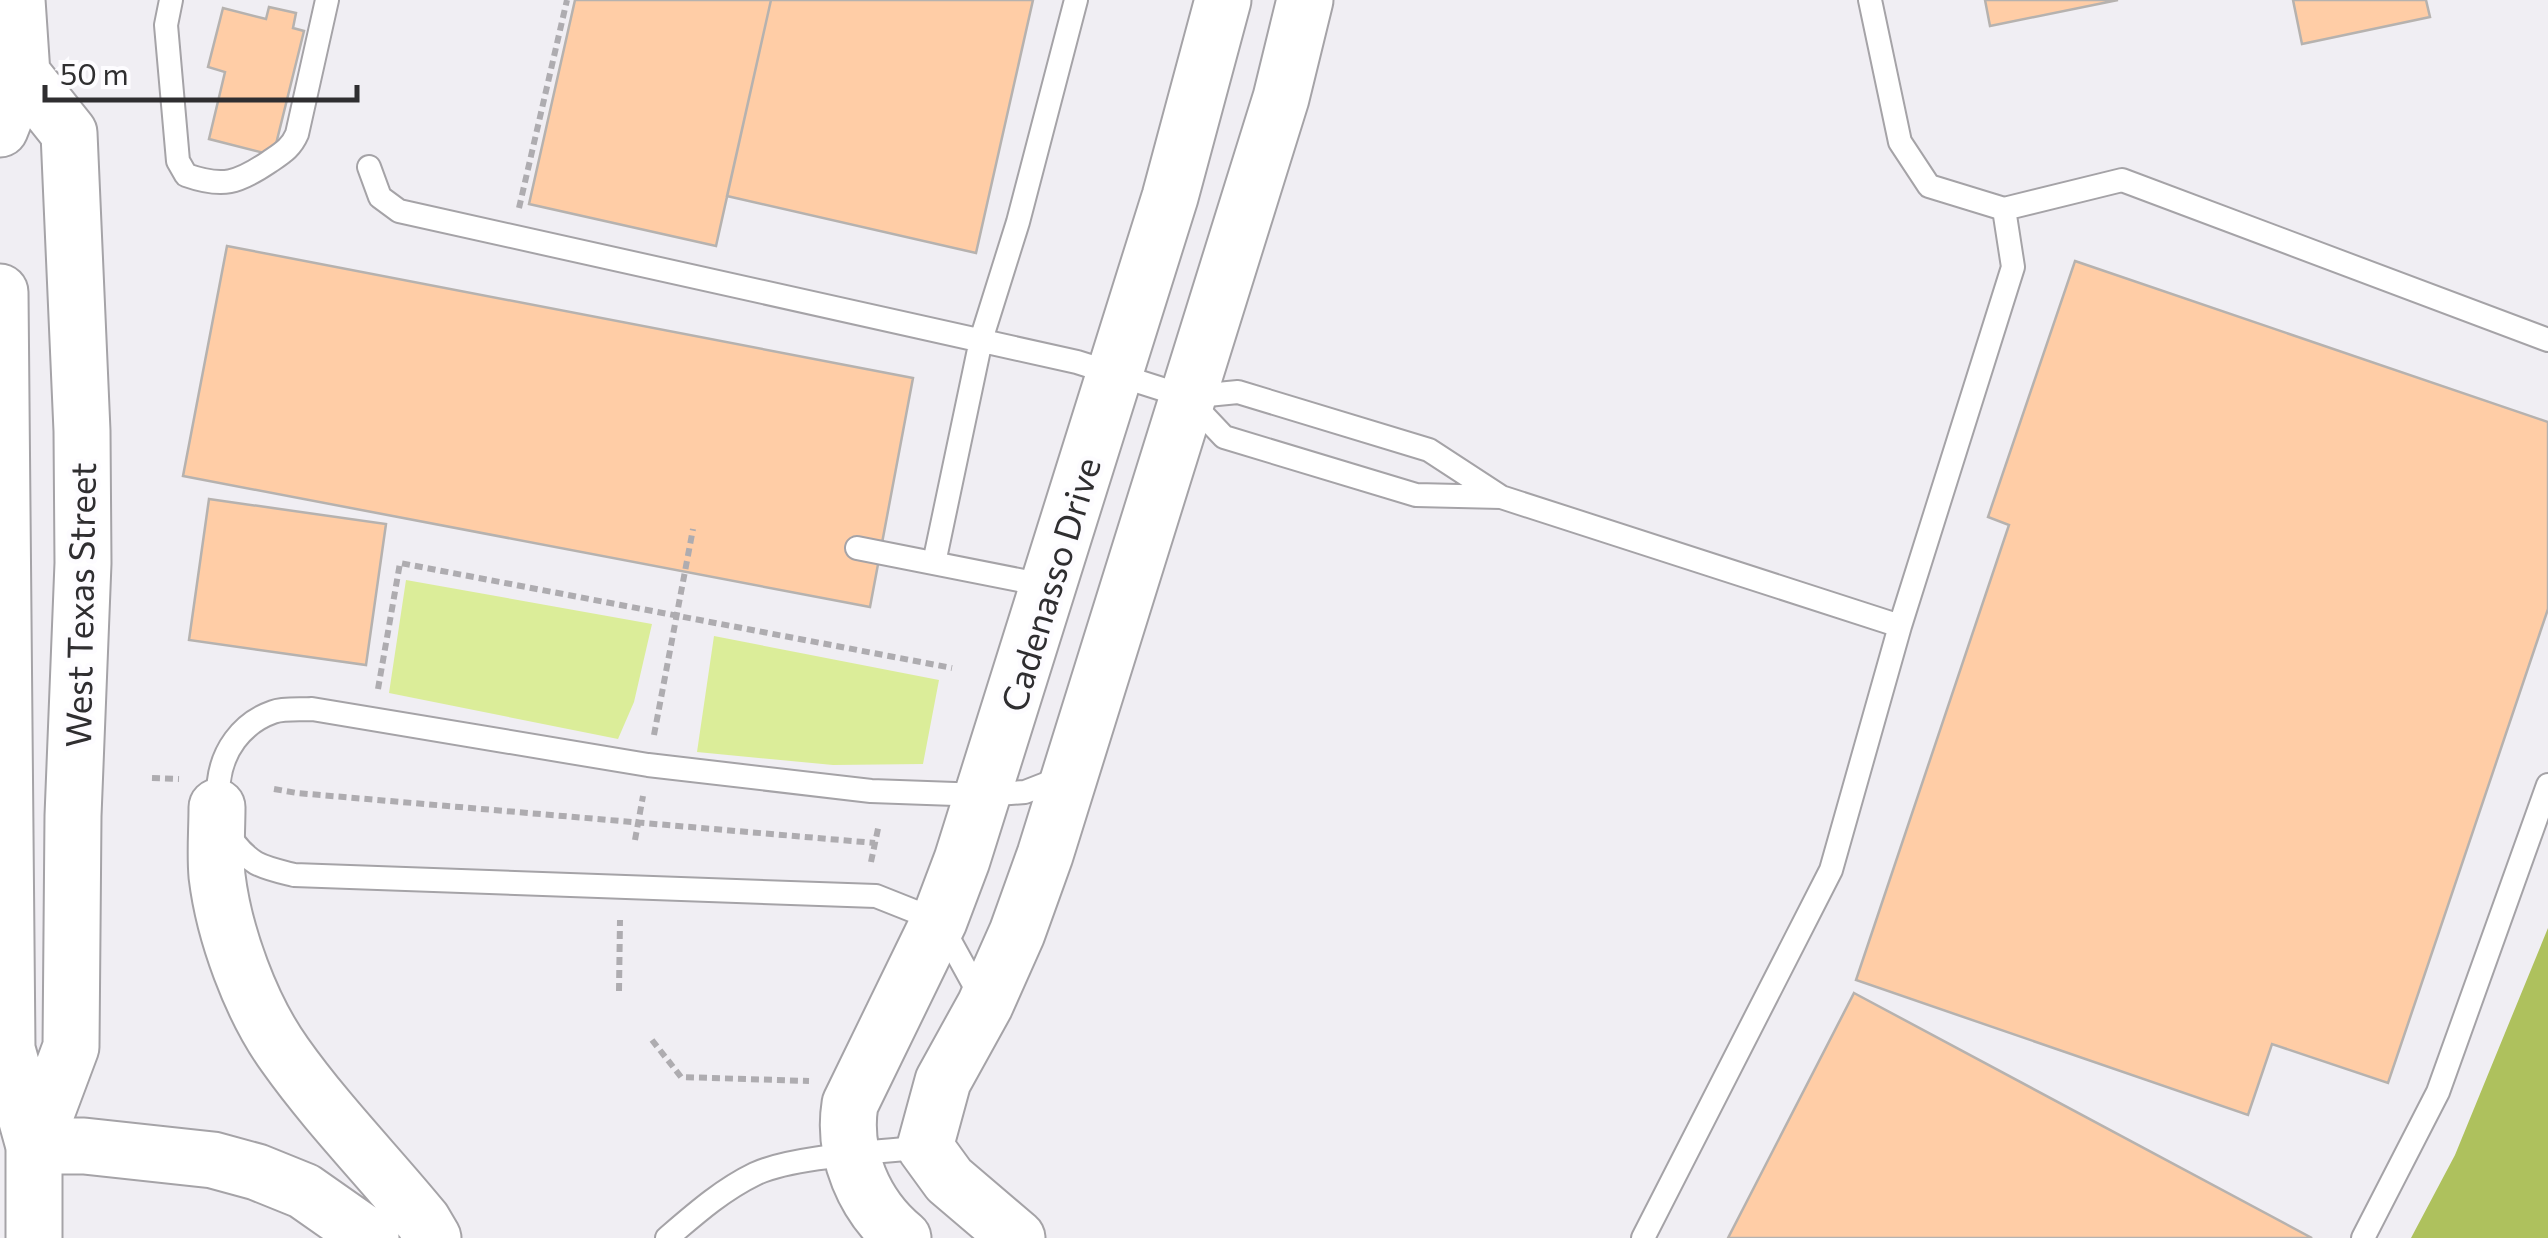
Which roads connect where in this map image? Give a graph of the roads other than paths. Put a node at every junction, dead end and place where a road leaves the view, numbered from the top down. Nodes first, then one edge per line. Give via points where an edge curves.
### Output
1 (17, 0) edge
2 (171, 0) edge
3 (327, 0) edge
4 (1076, 0) edge
5 (1223, 0) edge
6 (1306, 0) edge
7 (1870, 0) edge
8 (22, 74) junction
9 (0, 129) edge
10 (369, 168) dead end
11 (2004, 209) junction
12 (0, 292) edge
13 (981, 340) junction
14 (2548, 340) edge
15 (1114, 373) junction
16 (1187, 398) junction
17 (1502, 497) junction
18 (857, 548) dead end
19 (934, 563) junction
20 (1048, 586) junction
21 (1900, 626) junction
22 (1069, 774) junction
23 (2548, 785) edge
24 (204, 793) junction
25 (983, 795) junction
26 (939, 921) junction
27 (985, 1004) junction
28 (34, 1146) junction
29 (926, 1147) junction
30 (852, 1156) junction
31 (34, 1238) edge
32 (370, 1238) edge
33 (433, 1238) edge
34 (667, 1238) edge
35 (903, 1238) edge
36 (1017, 1238) edge
37 (1643, 1238) edge
38 (2363, 1238) edge

1 - 8 main road
2 - 3 lane via 166,26 174,146 186,175 219,183 249,176 292,147
4 - 13 lane
5 - 15 main road, Cadenasso Drive
6 - 16 main road
7 - 11 lane via 1900,142 1929,186
8 - 9 main road
8 - 28 main road, West Texas Street via 69,133 83,450 71,1047
10 - 13 lane via 380,197 399,211
11 - 14 lane via 2122,180
11 - 21 lane via 2013,267
12 - 28 main road, West Texas Street via 8,1049
13 - 15 lane
13 - 19 lane
15 - 16 lane
15 - 20 main road, Cadenasso Drive
16 - 17 lane via 1238,392 1429,450
16 - 17 lane via 1224,437 1416,495
16 - 22 main road
17 - 21 lane
18 - 19 lane
19 - 20 lane
20 - 25 main road, Cadenasso Drive
21 - 37 lane via 1831,870
22 - 25 lane via 1025,792
22 - 27 main road
23 - 38 lane via 2438,1092
24 - 25 lane via 241,732 274,712 312,709 648,765 871,790
24 - 26 lane via 230,838 258,864 294,875 876,896
24 - 33 main road via 225,917 261,1011 284,1054
25 - 26 main road, Cadenasso Drive
26 - 27 lane
26 - 30 main road, Cadenasso Drive via 850,1104
27 - 29 main road via 943,1081
28 - 31 main road, West Texas Street
28 - 32 main road via 213,1160 257,1172 304,1191
29 - 30 lane
29 - 36 main road via 950,1180
30 - 34 lane via 758,1172 708,1202
30 - 35 main road via 874,1206

